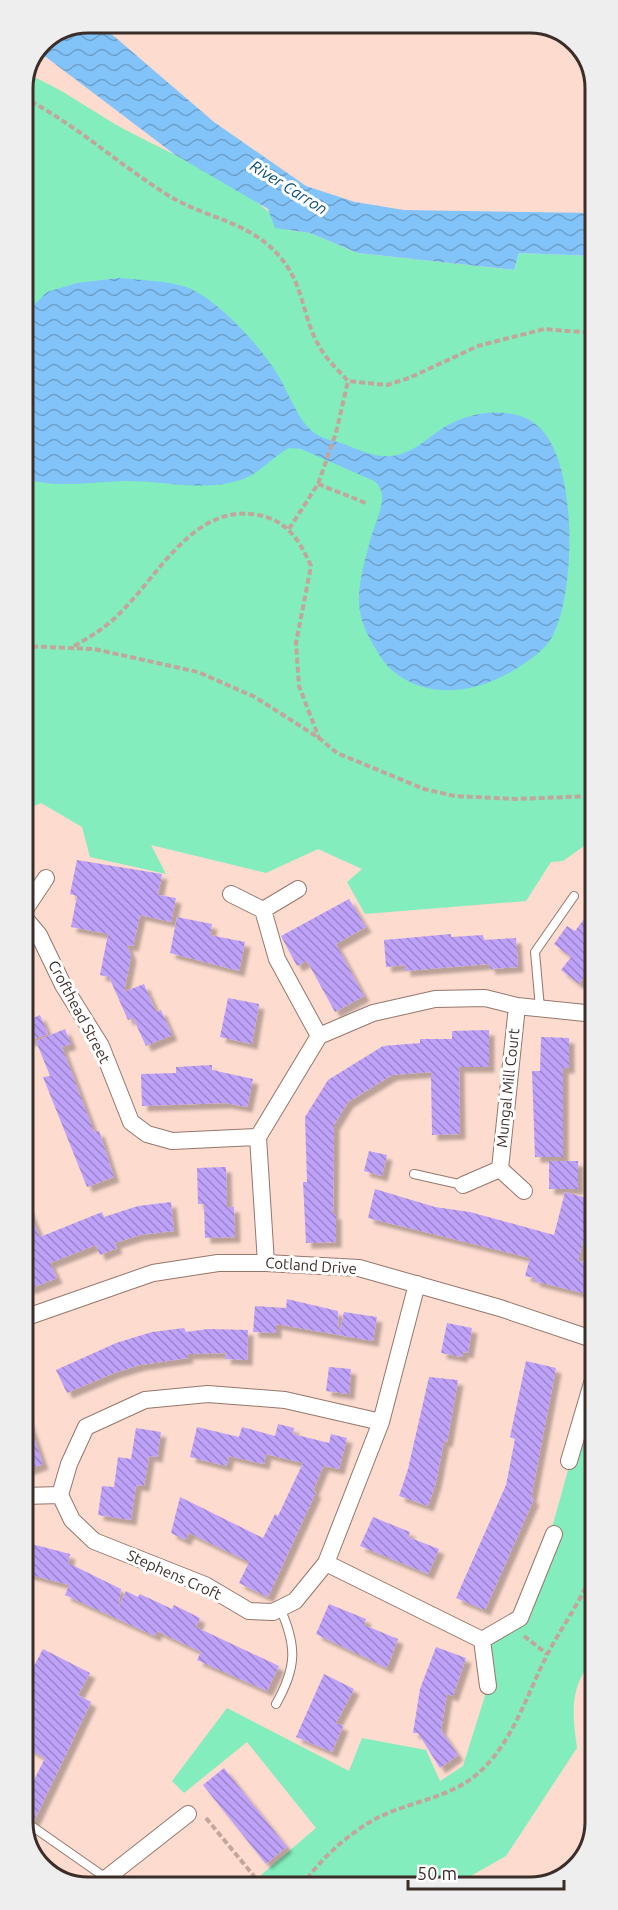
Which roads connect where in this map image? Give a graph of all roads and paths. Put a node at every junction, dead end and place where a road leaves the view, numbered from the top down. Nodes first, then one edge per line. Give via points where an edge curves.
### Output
1 (33, 103) edge
2 (585, 332) edge
3 (348, 381) junction
4 (318, 484) junction
5 (366, 503) dead end
6 (289, 529) junction
7 (33, 646) edge
8 (73, 647) junction
9 (319, 738) junction
10 (585, 796) edge
11 (46, 878) dead end
12 (298, 890) dead end
13 (231, 894) dead end
14 (574, 896) dead end
15 (33, 898) edge
16 (263, 910) junction
17 (33, 927) edge
18 (517, 1006) junction
19 (540, 1008) junction
20 (585, 1013) edge
21 (319, 1036) junction
22 (258, 1137) junction
23 (500, 1169) junction
24 (414, 1174) dead end
25 (463, 1185) joint
26 (524, 1191) dead end
27 (266, 1263) junction
28 (417, 1284) junction
29 (33, 1315) edge
30 (585, 1337) edge
31 (585, 1407) edge
32 (381, 1422) junction
33 (569, 1461) dead end
34 (60, 1495) junction
35 (33, 1496) edge
36 (554, 1534) dead end
37 (326, 1563) junction
38 (585, 1590) edge
39 (280, 1608) junction
40 (508, 1624) junction
41 (482, 1640) junction
42 (548, 1654) junction
43 (488, 1686) dead end
44 (276, 1704) dead end
45 (188, 1814) joint
46 (33, 1827) dead end
47 (94, 1877) edge
48 (109, 1877) edge
49 (255, 1877) edge
50 (310, 1877) edge

1 - 3 path via 74,127 164,194 263,238 300,288 318,345
2 - 3 path via 544,329 478,346 387,386
3 - 4 path via 336,433
4 - 5 path
4 - 6 path
6 - 8 path via 269,517 245,513 224,515 200,528 175,550 113,621
6 - 9 path via 311,566 296,643 299,686
7 - 8 path
8 - 9 path via 198,672 255,697
9 - 10 path via 337,753 368,767 424,789 455,796
11 - 15 street
12 - 16 street
13 - 16 street
14 - 19 lane via 535,952
16 - 21 street via 277,959
17 - 22 street, Crofthead Street via 63,986 101,1046 131,1122 147,1134 172,1141
18 - 19 street
18 - 21 street via 485,998 435,999 373,1013
18 - 23 street, Mungal Mill Court
19 - 20 street
21 - 22 street
22 - 27 street
23 - 25 street, Mungal Mill Court
23 - 26 street, Mungal Mill Court
24 - 25 lane
27 - 28 street, Cotland Drive via 359,1268
27 - 29 street, Cotland Drive via 218,1263 153,1273
28 - 30 street, Cotland Drive
28 - 32 street
31 - 33 street
32 - 34 street via 285,1400 208,1394 145,1400 86,1427
32 - 37 street
34 - 35 street
34 - 39 street, Stephens Croft via 72,1520 94,1541 205,1585 249,1611 273,1612
36 - 40 street via 520,1618
37 - 39 street via 295,1601
37 - 41 street
38 - 42 path
39 - 44 lane via 293,1638 294,1651 290,1674
40 - 41 street
40 - 42 path
41 - 43 street
42 - 50 path via 509,1736 485,1767 457,1788 378,1817 342,1843
45 - 48 street
45 - 49 path via 196,1807
46 - 47 lane

